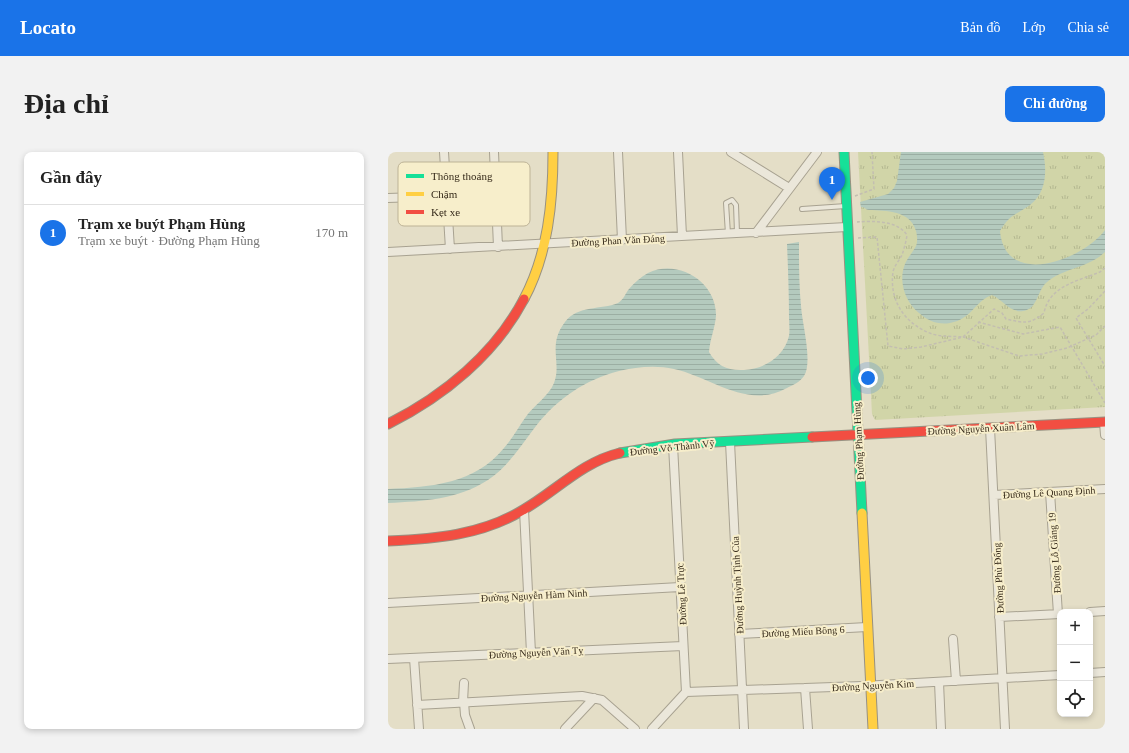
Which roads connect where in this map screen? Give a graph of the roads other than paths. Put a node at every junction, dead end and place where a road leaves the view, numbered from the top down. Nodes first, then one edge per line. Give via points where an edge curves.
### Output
1 (444, 152) edge
2 (494, 152) edge
3 (553, 152) edge
4 (618, 152) edge
5 (678, 152) edge
6 (817, 152) edge
7 (844, 152) edge
8 (735, 153) edge
9 (444, 162) edge
10 (494, 162) edge
11 (789, 188) junction
12 (388, 198) edge
13 (398, 198) edge
14 (846, 202) junction
15 (802, 209) dead end
16 (851, 224) junction
17 (448, 226) edge
18 (497, 226) edge
19 (756, 232) junction
20 (728, 234) junction
21 (737, 234) junction
22 (682, 236) junction
23 (622, 240) junction
24 (544, 244) junction
25 (498, 247) junction
26 (450, 249) junction
27 (388, 252) edge
28 (1105, 422) edge
29 (388, 424) edge
30 (990, 428) junction
31 (857, 434) junction
32 (1105, 435) edge
33 (730, 442) junction
34 (673, 445) junction
35 (1105, 489) edge
36 (1050, 492) junction
37 (994, 495) junction
38 (524, 510) junction
39 (388, 541) edge
40 (680, 587) junction
41 (527, 595) junction
42 (388, 603) edge
43 (1059, 609) edge
44 (1105, 611) edge
45 (1093, 612) edge
46 (1057, 614) edge
47 (999, 617) junction
48 (867, 627) junction
49 (739, 634) junction
50 (954, 639) dead end
51 (683, 646) junction
52 (531, 653) junction
53 (414, 658) junction
54 (388, 660) edge
55 (1105, 672) edge
56 (1093, 673) edge
57 (1057, 675) edge
58 (1003, 678) junction
59 (956, 681) junction
60 (939, 682) junction
61 (464, 683) dead end
62 (870, 686) junction
63 (805, 688) junction
64 (741, 690) junction
65 (686, 692) junction
66 (594, 698) junction
67 (463, 702) junction
68 (417, 705) junction
69 (419, 729) edge
70 (470, 729) edge
71 (565, 729) edge
72 (635, 729) edge
73 (652, 729) edge
74 (744, 729) edge
75 (808, 729) edge
76 (873, 729) edge
77 (941, 729) edge
78 (1005, 729) edge

1 - 9 street
2 - 10 street
3 - 24 street via 552,202
4 - 23 street
5 - 22 street
6 - 11 street
7 - 14 street, Đường Phạm Hùng
8 - 11 street
11 - 19 street
12 - 13 street
14 - 15 lane
14 - 16 street, Đường Phạm Hùng
16 - 19 street, Đường Phan Văn Đáng
16 - 31 street, Đường Phạm Hùng via 848,239
17 - 26 street
18 - 25 street
19 - 21 street, Đường Phan Văn Đáng
20 - 21 street, Đường Phan Văn Đáng
20 - 21 lane via 726,203 732,200 736,204
20 - 22 street, Đường Phan Văn Đáng
22 - 23 street, Đường Phan Văn Đáng
23 - 24 street, Đường Phan Văn Đáng
24 - 25 street, Đường Phan Văn Đáng
24 - 29 street via 531,284 502,335 480,359 425,405
25 - 26 street, Đường Phan Văn Đáng
26 - 27 street, Đường Phan Văn Đáng
28 - 30 street, Đường Nguyễn Xuân Lâm
28 - 32 street
30 - 31 street, Đường Nguyễn Xuân Lâm
30 - 37 street, Đường Phù Đổng
31 - 33 street, Đường Võ Thành Vỹ
31 - 48 street, Đường Phạm Hùng
33 - 34 street, Đường Võ Thành Vỹ
33 - 49 street, Đường Huỳnh Tịnh Của
34 - 38 street, Đường Võ Thành Vỹ via 615,454 586,466
34 - 40 street, Đường Lê Trực
35 - 36 street, Đường Lê Quang Định
36 - 37 street, Đường Lê Quang Định
36 - 43 street, Đường Lỗ Giáng 19
37 - 47 street, Đường Phù Đổng
38 - 39 street, Đường Võ Thành Vỹ via 463,535
38 - 41 street
40 - 41 street, Đường Nguyễn Hàm Ninh
40 - 51 street, Đường Lê Trực
41 - 42 street, Đường Nguyễn Hàm Ninh
41 - 52 street
44 - 45 street
46 - 47 street
47 - 58 street, Đường Phù Đổng
48 - 49 street, Đường Miếu Bông 6
48 - 62 street, Đường Phạm Hùng
49 - 64 street, Đường Huỳnh Tịnh Của
50 - 59 street
51 - 52 street, Đường Nguyễn Văn Tỵ
51 - 65 street, Đường Lê Trực
52 - 53 street, Đường Nguyễn Văn Tỵ
53 - 54 street, Đường Nguyễn Văn Tỵ
53 - 68 street
55 - 56 street
57 - 58 street, Đường Nguyễn Kim
58 - 59 street, Đường Nguyễn Kim
58 - 78 street, Đường Phù Đổng
59 - 60 street, Đường Nguyễn Kim
60 - 62 street, Đường Nguyễn Kim
60 - 77 street
61 - 67 street
62 - 63 street, Đường Nguyễn Kim
62 - 76 street, Đường Phạm Hùng
63 - 64 street, Đường Nguyễn Kim
63 - 75 street
64 - 65 street, Đường Nguyễn Kim
64 - 74 street, Đường Huỳnh Tịnh Của
65 - 73 street
66 - 67 street via 582,696
66 - 71 street
66 - 72 street via 602,700
67 - 68 street
67 - 70 street
68 - 69 street

